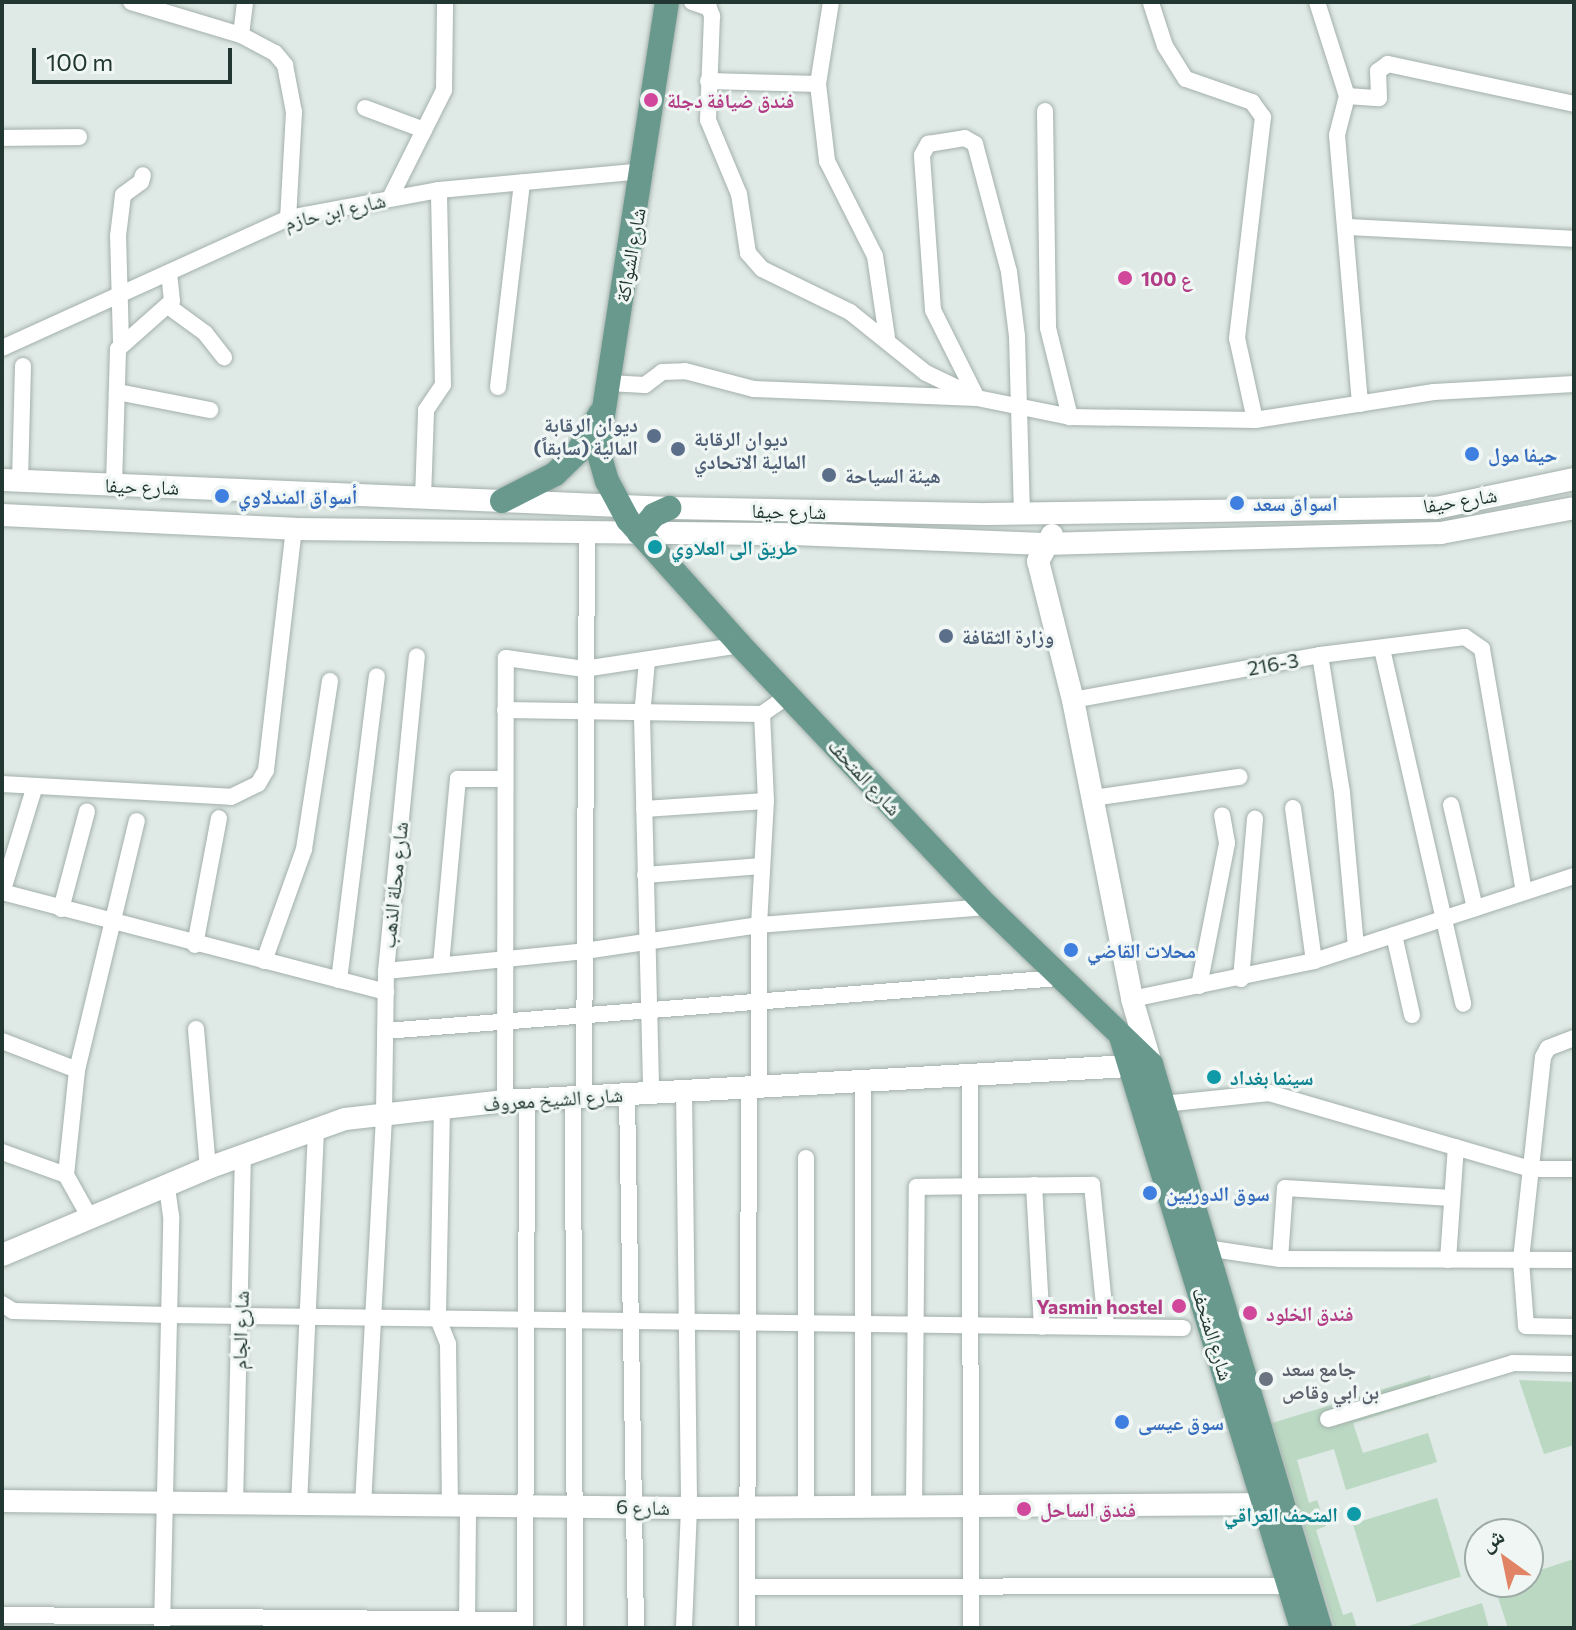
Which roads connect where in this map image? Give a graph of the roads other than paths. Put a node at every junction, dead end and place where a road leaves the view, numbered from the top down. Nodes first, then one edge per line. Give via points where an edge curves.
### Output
1 (131, 2) edge
2 (245, 2) edge
3 (445, 2) edge
4 (667, 2) edge
5 (692, 2) edge
6 (831, 2) edge
7 (1317, 2) edge
8 (1151, 3) edge
9 (241, 35) junction
10 (708, 81) junction
11 (818, 84) junction
12 (1347, 96) junction
13 (1574, 104) edge
14 (365, 108) dead end
15 (1045, 111) dead end
16 (424, 130) junction
17 (79, 137) dead end
18 (2, 138) edge
19 (645, 171) junction
20 (143, 175) dead end
21 (522, 182) junction
22 (439, 190) junction
23 (390, 198) junction
24 (288, 218) junction
25 (1347, 227) junction
26 (1574, 239) edge
27 (169, 273) junction
28 (122, 296) junction
29 (168, 306) junction
30 (887, 337) junction
31 (121, 342) junction
32 (2, 348) edge
33 (224, 357) dead end
34 (23, 366) dead end
35 (1574, 384) edge
36 (498, 387) dead end
37 (117, 392) junction
38 (607, 392) junction
39 (977, 398) junction
40 (1360, 404) junction
41 (1019, 409) junction
42 (210, 410) dead end
43 (1070, 417) junction
44 (1255, 420) junction
45 (1574, 479) edge
46 (11, 480) edge
47 (114, 485) junction
48 (423, 498) junction
49 (502, 501) junction
50 (612, 505) junction
51 (669, 508) junction
52 (1574, 508) edge
53 (1094, 513) junction
54 (988, 514) junction
55 (1022, 514) junction
56 (2, 515) edge
57 (294, 529) junction
58 (596, 533) junction
59 (639, 533) junction
60 (1011, 542) junction
61 (1044, 544) junction
62 (1045, 596) junction
63 (740, 645) junction
64 (1382, 649) junction
65 (1320, 655) junction
66 (417, 657) dead end
67 (647, 661) junction
68 (584, 669) junction
69 (377, 676) dead end
70 (330, 681) dead end
71 (789, 695) junction
72 (1073, 700) junction
73 (505, 710) junction
74 (586, 711) junction
75 (762, 714) junction
76 (642, 716) junction
77 (1239, 777) dead end
78 (505, 779) junction
79 (2, 784) edge
80 (35, 786) junction
81 (1093, 798) junction
82 (766, 801) junction
83 (1451, 805) dead end
84 (1293, 808) dead end
85 (644, 809) junction
86 (87, 811) dead end
87 (1222, 815) dead end
88 (219, 818) dead end
89 (1255, 819) dead end
90 (137, 821) dead end
91 (762, 866) junction
92 (645, 875) junction
93 (1574, 876) edge
94 (1524, 891) junction
95 (2, 892) edge
96 (988, 907) junction
97 (1475, 908) junction
98 (61, 909) junction
99 (1442, 922) junction
100 (759, 925) junction
101 (115, 926) junction
102 (1394, 935) junction
103 (646, 940) junction
104 (195, 945) junction
105 (1356, 947) junction
106 (585, 951) junction
107 (503, 958) junction
108 (264, 961) junction
109 (1314, 961) junction
110 (441, 965) junction
111 (386, 971) junction
112 (1058, 978) junction
113 (1241, 979) junction
114 (339, 980) junction
115 (1199, 986) junction
116 (386, 992) junction
117 (760, 1001) junction
118 (1133, 1003) junction
119 (1463, 1004) dead end
120 (648, 1009) junction
121 (1412, 1015) dead end
122 (584, 1016) junction
123 (503, 1021) junction
124 (196, 1029) dead end
125 (385, 1031) junction
126 (1574, 1038) edge
127 (1122, 1040) junction
128 (2, 1041) edge
129 (1140, 1065) junction
130 (77, 1070) junction
131 (970, 1076) junction
132 (863, 1083) junction
133 (754, 1087) junction
134 (684, 1091) junction
135 (651, 1093) junction
136 (627, 1095) junction
137 (578, 1098) junction
138 (527, 1100) junction
139 (505, 1101) junction
140 (1163, 1104) junction
141 (442, 1107) junction
142 (384, 1113) junction
143 (316, 1129) junction
144 (1456, 1147) junction
145 (2, 1152) edge
146 (243, 1155) junction
147 (806, 1158) dead end
148 (208, 1168) junction
149 (1530, 1169) junction
150 (1574, 1169) edge
151 (66, 1175) junction
152 (972, 1184) junction
153 (1034, 1185) junction
154 (167, 1186) junction
155 (1452, 1198) junction
156 (90, 1218) junction
157 (1206, 1248) junction
158 (3, 1254) edge
159 (1280, 1259) junction
160 (1448, 1260) junction
161 (1574, 1260) edge
162 (1521, 1261) junction
163 (2, 1304) edge
164 (169, 1315) junction
165 (241, 1316) junction
166 (309, 1318) junction
167 (374, 1319) junction
168 (438, 1319) junction
169 (526, 1319) junction
170 (575, 1321) junction
171 (633, 1322) junction
172 (686, 1324) junction
173 (747, 1326) junction
174 (917, 1326) junction
175 (1106, 1326) junction
176 (806, 1327) junction
177 (859, 1327) junction
178 (973, 1327) junction
179 (1042, 1327) junction
180 (1574, 1327) edge
181 (1183, 1328) dead end
182 (1574, 1364) edge
183 (1328, 1419) dead end
184 (2, 1501) edge
185 (459, 1504) junction
186 (164, 1505) junction
187 (235, 1505) junction
188 (299, 1505) junction
189 (363, 1505) junction
190 (524, 1505) junction
191 (863, 1505) junction
192 (1273, 1505) junction
193 (575, 1506) junction
194 (634, 1506) junction
195 (806, 1506) junction
196 (914, 1506) junction
197 (973, 1507) junction
198 (689, 1508) junction
199 (746, 1508) junction
200 (1288, 1586) junction
201 (747, 1587) junction
202 (972, 1587) junction
203 (2, 1615) edge
204 (162, 1621) edge
205 (467, 1623) edge
206 (525, 1624) edge
207 (575, 1628) edge
208 (636, 1628) edge
209 (684, 1628) edge
210 (747, 1628) edge
211 (971, 1628) edge
212 (1302, 1628) edge
213 (1320, 1628) edge

1 - 9 street
2 - 9 street
3 - 16 street via 444,90
4 - 19 main road, شارع الشواكة
5 - 10 street via 709,8 712,16
6 - 11 street
7 - 12 street
8 - 44 street via 1165,46 1186,79 1252,102 1263,117 1237,338
9 - 24 street via 275,53 290,77 294,112
10 - 11 street
10 - 30 street via 708,120 739,194 748,253 778,279 850,312
11 - 30 street via 827,161 875,256
12 - 13 street via 1379,98 1378,71 1388,64
12 - 25 street via 1337,135
14 - 16 street
15 - 43 street via 1048,328
16 - 23 street
17 - 18 street
19 - 21 street, شارع ابن حازم
19 - 38 main road, شارع الشواكة
20 - 28 street via 123,195 118,236
21 - 22 street, شارع ابن حازم
21 - 36 street
22 - 23 street, شارع ابن حازم
22 - 48 street via 443,385 426,410
23 - 24 street, شارع ابن حازم
24 - 27 street, شارع ابن حازم
25 - 26 street
25 - 40 street
27 - 28 street, شارع ابن حازم
27 - 29 street via 173,296
28 - 31 street
28 - 32 street, شارع ابن حازم
29 - 31 street
29 - 33 street via 205,333
30 - 39 street via 926,373
31 - 37 street
34 - 46 street
35 - 40 street via 1434,392
37 - 42 street
37 - 47 street
38 - 39 street via 645,385 671,371 754,389
38 - 49 main road via 594,428 555,474
38 - 50 main road, شارع الشواكة via 600,457
39 - 41 street
39 - 41 street via 933,310 922,155 928,144 965,138 975,144 1009,272
40 - 44 street
41 - 43 street
41 - 55 street
43 - 44 street
45 - 53 main road, شارع حيفا via 1436,508
46 - 47 main road, شارع حيفا
47 - 48 main road, شارع حيفا
48 - 49 main road, شارع حيفا
49 - 50 main road, شارع حيفا
50 - 51 main road, شارع حيفا
50 - 58 main road via 613,521
50 - 59 main road, شارع المتحف
51 - 54 main road, شارع حيفا
51 - 59 main road via 654,515
52 - 61 main road, شارع حيفا via 1441,533
53 - 55 main road, شارع حيفا
53 - 61 main road via 1059,528
54 - 55 main road, شارع حيفا
54 - 60 main road
56 - 57 main road, شارع حيفا
57 - 58 main road, شارع حيفا
57 - 80 street via 266,770 258,784 231,797
58 - 59 main road, شارع حيفا
58 - 68 street
59 - 60 main road, شارع حيفا
59 - 63 main road, شارع المتحف
60 - 61 main road, شارع حيفا
60 - 62 main road
61 - 62 main road, شارع المتحف via 1038,561
62 - 72 main road, شارع المتحف
63 - 67 street
63 - 71 main road, شارع المتحف
64 - 65 street, 216-3
64 - 94 street, 216-3 via 1465,637 1482,649
64 - 99 street
65 - 72 street, 216-3
65 - 105 street via 1342,793
66 - 111 street, شارع محلة الذهب
67 - 68 street
67 - 76 street
68 - 73 street via 506,658
68 - 74 street
69 - 114 street
70 - 108 street via 304,849
71 - 75 street
71 - 96 main road, شارع المتحف
72 - 81 main road, شارع المتحف
73 - 74 street
73 - 78 street
74 - 76 street
74 - 106 street
75 - 76 street
75 - 82 street
76 - 85 street
77 - 81 street
78 - 107 street
78 - 110 street via 458,779
79 - 80 street
80 - 95 street
81 - 118 main road, شارع المتحف
82 - 85 street
82 - 91 street
83 - 97 street
84 - 109 street
85 - 92 street
86 - 98 street
87 - 115 street via 1227,843
88 - 104 street
89 - 113 street
90 - 101 street
91 - 92 street
91 - 100 street
92 - 103 street
93 - 94 street
94 - 97 street
95 - 98 street
96 - 100 street
96 - 112 main road, شارع المتحف
97 - 99 street
98 - 101 street
99 - 102 street
99 - 119 street
100 - 103 street
100 - 117 street
101 - 104 street
101 - 130 street
102 - 105 street
102 - 121 street
103 - 106 street
103 - 120 street
104 - 108 street
105 - 109 street
106 - 107 street
106 - 122 street
107 - 110 street
107 - 123 street
108 - 114 street
109 - 113 street
110 - 111 street
111 - 116 street, شارع محلة الذهب
112 - 117 street
112 - 127 main road, شارع المتحف
113 - 115 street
114 - 116 street
115 - 118 street
116 - 125 street, شارع محلة الذهب
117 - 120 street
117 - 133 street
118 - 127 main road
118 - 129 main road, شارع المتحف
120 - 122 street
120 - 135 street
122 - 123 street
122 - 137 street
123 - 125 street
123 - 139 street
124 - 148 street
125 - 142 street, شارع محلة الذهب
126 - 149 street via 1548,1048 1543,1057
127 - 129 main road, شارع المتحف
128 - 130 street
129 - 131 main road, شارع الشيخ معروف
129 - 140 main road, شارع المتحف
129 - 192 main road, شارع المتحف
130 - 151 street
131 - 132 main road, شارع الشيخ معروف
131 - 152 street
132 - 133 main road, شارع الشيخ معروف
132 - 177 street
133 - 134 main road, شارع الشيخ معروف
133 - 173 street
134 - 135 main road, شارع الشيخ معروف
134 - 172 street
135 - 136 main road, شارع الشيخ معروف
136 - 137 main road, شارع الشيخ معروف
136 - 171 street
137 - 138 main road, شارع الشيخ معروف
137 - 170 street
138 - 139 main road, شارع الشيخ معروف
138 - 169 street
139 - 141 main road, شارع الشيخ معروف
140 - 144 street via 1269,1093
140 - 157 main road, شارع المتحف
141 - 142 main road, شارع الشيخ معروف
141 - 168 street
142 - 143 main road, شارع الشيخ معروف
142 - 167 street, شارع محلة الذهب
143 - 146 main road, شارع الشيخ معروف
143 - 166 street
144 - 149 street
144 - 155 street
145 - 151 street
146 - 148 main road, شارع الشيخ معروف
146 - 165 street, شارع الجام
147 - 176 street
148 - 154 main road, شارع الشيخ معروف
149 - 150 street
149 - 162 street
151 - 156 street
152 - 153 street
152 - 174 street via 925,1184 914,1195
152 - 178 street
153 - 175 street via 1092,1185
153 - 179 street
154 - 156 main road, شارع الشيخ معروف
154 - 164 street
155 - 159 street via 1285,1188
155 - 160 street
156 - 158 main road, شارع الشيخ معروف
157 - 159 street
157 - 192 main road, شارع المتحف
159 - 160 street
160 - 162 street
161 - 162 street
162 - 180 street via 1526,1326
163 - 164 street via 13,1311
164 - 165 street
164 - 186 street
165 - 166 street
165 - 187 street, شارع الجام
166 - 167 street
166 - 188 street
167 - 168 street
167 - 189 street, شارع محلة الذهب
168 - 169 street
168 - 185 street via 448,1344
169 - 170 street
169 - 190 street
170 - 171 street
170 - 193 street
171 - 172 street
171 - 194 street
172 - 173 street
172 - 198 street
173 - 176 street
173 - 199 street
174 - 177 street
174 - 178 street
174 - 196 street
175 - 179 street
175 - 181 street
176 - 177 street
176 - 195 street
177 - 191 street
178 - 179 street
178 - 197 street
182 - 183 street via 1513,1363
184 - 186 main road, شارع 6
185 - 189 main road, شارع 6
185 - 190 main road, شارع 6
185 - 205 street
186 - 187 main road, شارع 6
186 - 204 street
187 - 188 main road, شارع 6
188 - 189 main road, شارع 6
190 - 193 main road, شارع 6
190 - 206 street
191 - 195 main road, شارع 6
191 - 196 main road, شارع 6
192 - 197 main road, شارع 6
192 - 200 main road, شارع المتحف
192 - 213 main road, شارع المتحف
193 - 194 main road, شارع 6
193 - 207 street
194 - 198 main road, شارع 6
194 - 208 street
195 - 199 main road, شارع 6
196 - 197 main road, شارع 6
197 - 202 street
198 - 199 main road, شارع 6
198 - 209 street
199 - 201 street
200 - 202 street
200 - 212 main road, شارع المتحف
201 - 202 street
201 - 210 street
202 - 211 street
203 - 204 street
204 - 205 street
205 - 206 street

